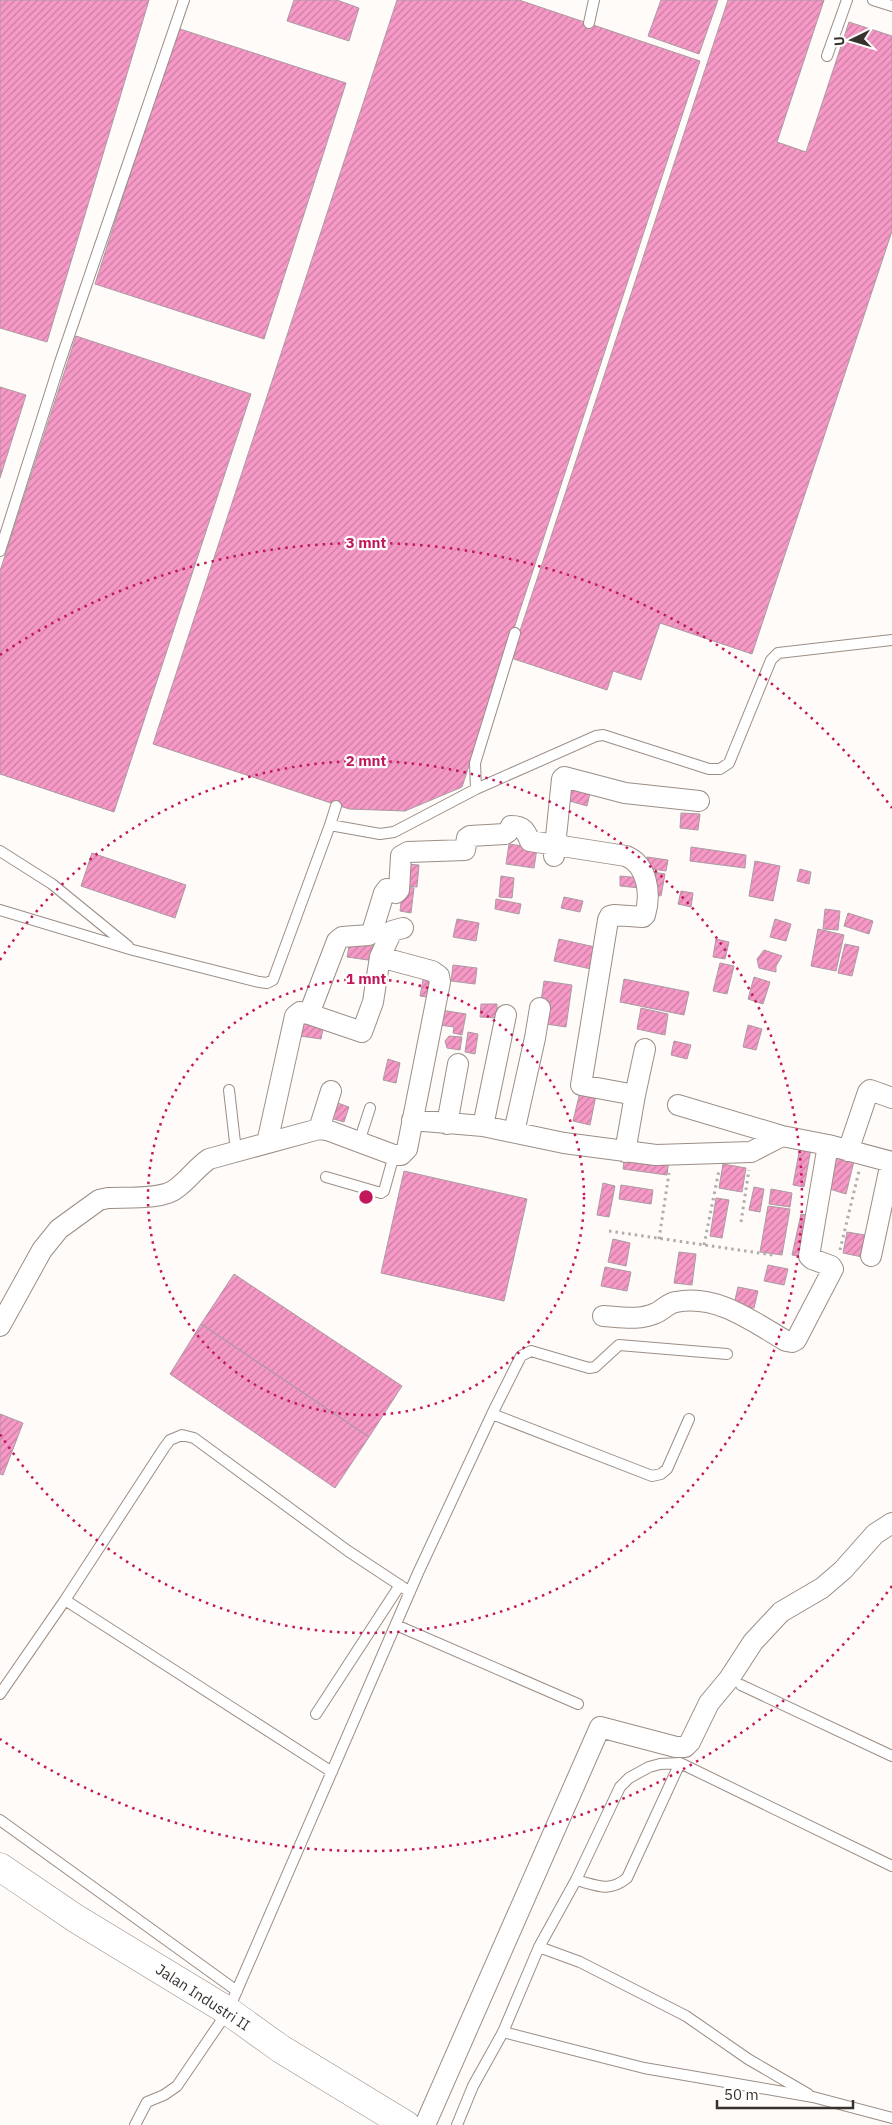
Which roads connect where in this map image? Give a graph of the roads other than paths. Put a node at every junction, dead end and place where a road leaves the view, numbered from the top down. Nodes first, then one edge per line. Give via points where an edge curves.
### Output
1 (184, 0) edge
2 (847, 0) edge
3 (872, 0) edge
4 (592, 1) edge
5 (892, 6) edge
6 (589, 23) dead end
7 (827, 56) dead end
8 (0, 551) edge
9 (516, 634) dead end
10 (892, 640) edge
11 (476, 789) junction
12 (698, 801) dead end
13 (336, 806) dead end
14 (330, 825) junction
15 (0, 851) edge
16 (554, 851) junction
17 (0, 910) edge
18 (403, 928) dead end
19 (133, 950) junction
20 (380, 957) junction
21 (540, 1008) dead end
22 (309, 1014) junction
23 (506, 1015) dead end
24 (645, 1049) dead end
25 (458, 1064) dead end
26 (229, 1090) dead end
27 (331, 1091) dead end
28 (635, 1095) junction
29 (892, 1098) edge
30 (678, 1105) dead end
31 (370, 1108) dead end
32 (412, 1120) junction
33 (447, 1124) junction
34 (483, 1126) junction
35 (318, 1129) junction
36 (514, 1132) junction
37 (782, 1136) junction
38 (359, 1142) junction
39 (267, 1143) junction
40 (828, 1145) junction
41 (236, 1151) junction
42 (625, 1152) junction
43 (856, 1153) junction
44 (394, 1155) junction
45 (891, 1162) edge
46 (326, 1177) dead end
47 (871, 1256) dead end
48 (603, 1316) dead end
49 (0, 1326) edge
50 (727, 1354) dead end
51 (492, 1414) junction
52 (689, 1419) dead end
53 (892, 1523) edge
54 (400, 1585) junction
55 (410, 1592) junction
56 (65, 1600) junction
57 (396, 1625) junction
58 (741, 1685) dead end
59 (0, 1694) edge
60 (578, 1704) dead end
61 (316, 1714) dead end
62 (892, 1756) edge
63 (680, 1762) junction
64 (332, 1772) junction
65 (0, 1820) edge
66 (892, 1866) edge
67 (0, 1867) edge
68 (576, 1880) junction
69 (539, 1947) junction
70 (233, 2001) junction
71 (503, 2032) junction
72 (813, 2097) junction
73 (892, 2118) edge
74 (135, 2125) edge
75 (406, 2125) edge
76 (425, 2125) edge
77 (457, 2125) edge

1 - 8 lane via 60,362
2 - 7 lane
3 - 5 lane
4 - 6 lane
9 - 11 lane via 474,763
10 - 11 lane via 778,653 725,767 709,769 603,735
11 - 14 lane via 394,832 380,834
12 - 16 street via 625,793 565,776 562,779
13 - 14 lane
14 - 19 lane via 273,980 259,982
15 - 19 lane via 52,884
16 - 22 street via 530,841 525,828 510,826 505,834 467,837 465,850 404,853 401,856 399,890 387,889 384,893 375,928 369,935 342,937 336,941
16 - 28 street via 626,856 635,860 645,876 645,915 614,915 608,920 581,1085
17 - 19 lane
18 - 20 street via 392,931
20 - 22 street via 373,1002 362,1032
20 - 32 street via 432,971 439,976
21 - 36 street
22 - 39 street via 300,1012 295,1016
23 - 34 street
24 - 28 street
25 - 33 street
26 - 41 lane
27 - 35 street
28 - 42 street
29 - 43 street via 868,1092
30 - 37 street
31 - 38 lane
32 - 33 street
32 - 44 street via 407,1149 402,1155
33 - 34 street
34 - 36 street
35 - 38 street
35 - 39 street
36 - 42 street
37 - 40 street
37 - 42 street via 751,1152 671,1155
38 - 44 street
39 - 41 street
40 - 43 street
40 - 48 street via 809,1256 833,1269 796,1340 786,1341 723,1305 691,1300 673,1302 642,1318
41 - 49 street via 209,1159 166,1194 99,1200 59,1229 42,1250
43 - 45 street
44 - 46 lane via 384,1192 381,1193
45 - 47 street
50 - 51 lane via 619,1345 595,1367 589,1368 531,1351 521,1356
51 - 52 lane via 652,1476 667,1468
51 - 55 lane
53 - 76 street via 875,1534 822,1588 775,1618 753,1642 709,1703 690,1742 684,1747 600,1728
54 - 55 lane
54 - 56 lane via 348,1551 194,1438 182,1435 170,1440 164,1448
54 - 61 lane
55 - 57 lane
56 - 59 lane
56 - 64 lane
57 - 60 lane
57 - 64 lane
58 - 62 lane
63 - 66 lane
63 - 68 lane via 649,1767 620,1787
63 - 68 lane via 627,1878 608,1888
64 - 70 lane
65 - 70 lane
67 - 70 main road, Jalan Industri II via 75,1918
68 - 69 lane
69 - 71 lane
69 - 72 lane via 580,1962 686,2016 748,2059
70 - 74 lane via 177,2086 147,2102
70 - 75 main road, Jalan Industri II via 281,2049
71 - 72 lane via 644,2068
71 - 77 lane via 473,2086
72 - 73 lane

